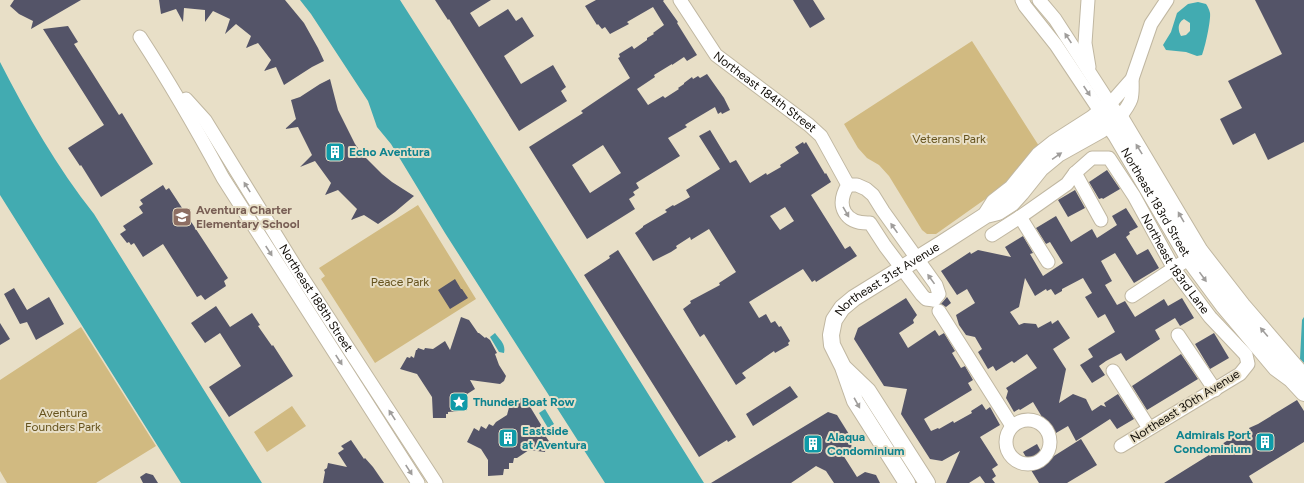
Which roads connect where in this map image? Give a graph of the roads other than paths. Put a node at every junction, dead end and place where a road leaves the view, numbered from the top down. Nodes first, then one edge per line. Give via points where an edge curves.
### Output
1 (680, 0) edge
2 (1022, 0) edge
3 (1039, 0) edge
4 (1088, 0) edge
5 (1167, 0) edge
6 (140, 37) dead end
7 (1090, 71) junction
8 (166, 77) junction
9 (1110, 114) junction
10 (1075, 173) junction
11 (848, 186) junction
12 (1020, 217) junction
13 (1101, 220) dead end
14 (992, 235) dead end
15 (1195, 255) junction
16 (917, 259) junction
17 (1048, 262) dead end
18 (902, 268) junction
19 (1174, 269) junction
20 (1132, 296) dead end
21 (937, 305) junction
22 (1178, 335) dead end
23 (1248, 364) joint
24 (843, 367) junction
25 (1113, 371) dead end
26 (1304, 377) edge
27 (1215, 390) junction
28 (1304, 393) edge
29 (1012, 426) dead end
30 (1149, 428) junction
31 (899, 439) junction
32 (1121, 446) dead end
33 (885, 448) junction
34 (418, 483) edge
35 (436, 483) edge
36 (907, 483) edge
37 (927, 483) edge

1 - 11 street, Northeast 184th Street via 716,55 821,136
2 -> 9 street, Northeast 183rd Street
7 -> 3 street, Northeast 183rd Street
4 - 7 street via 1086,43
5 - 9 street via 1151,24 1132,79 1133,95 1129,104
6 - 8 street, Northeast 188th Street
7 - 9 street, Northeast 183rd Street
8 -> 34 street, Northeast 188th Street via 223,178
35 -> 8 street, Northeast 188th Street via 298,271 204,120
9 - 15 street, Northeast 183rd Street via 1116,135
9 - 16 street, Northeast 31st Avenue via 1041,168 1012,203 998,212 986,215
10 - 12 street via 1067,184
10 - 13 street
10 - 19 street, Northeast 183rd Lane via 1092,158 1109,158 1134,196
16 -> 11 street via 873,195 866,189
11 -> 18 street via 843,193 842,201 847,216 862,224 870,223
12 - 14 street
12 - 17 street
15 - 19 street
26 -> 15 street, Northeast 183rd Street
15 -> 28 street, Northeast 183rd Street via 1223,305 1276,368
16 - 18 street, Northeast 31st Avenue
21 -> 16 street via 938,290
18 - 21 street via 922,295
18 - 24 street, Northeast 31st Avenue via 850,300 836,315 831,329 832,345
19 - 20 street
19 - 23 street, Northeast 183rd Lane via 1210,317 1246,354
21 - 29 street
22 - 27 street
23 - 27 street, Northeast 30th Avenue via 1240,374
24 - 31 street via 868,391
24 -> 33 street via 855,401
25 - 30 street
27 - 30 street, Northeast 30th Avenue
30 - 32 street, Northeast 30th Avenue
31 - 33 street
31 - 37 street
33 - 36 street

